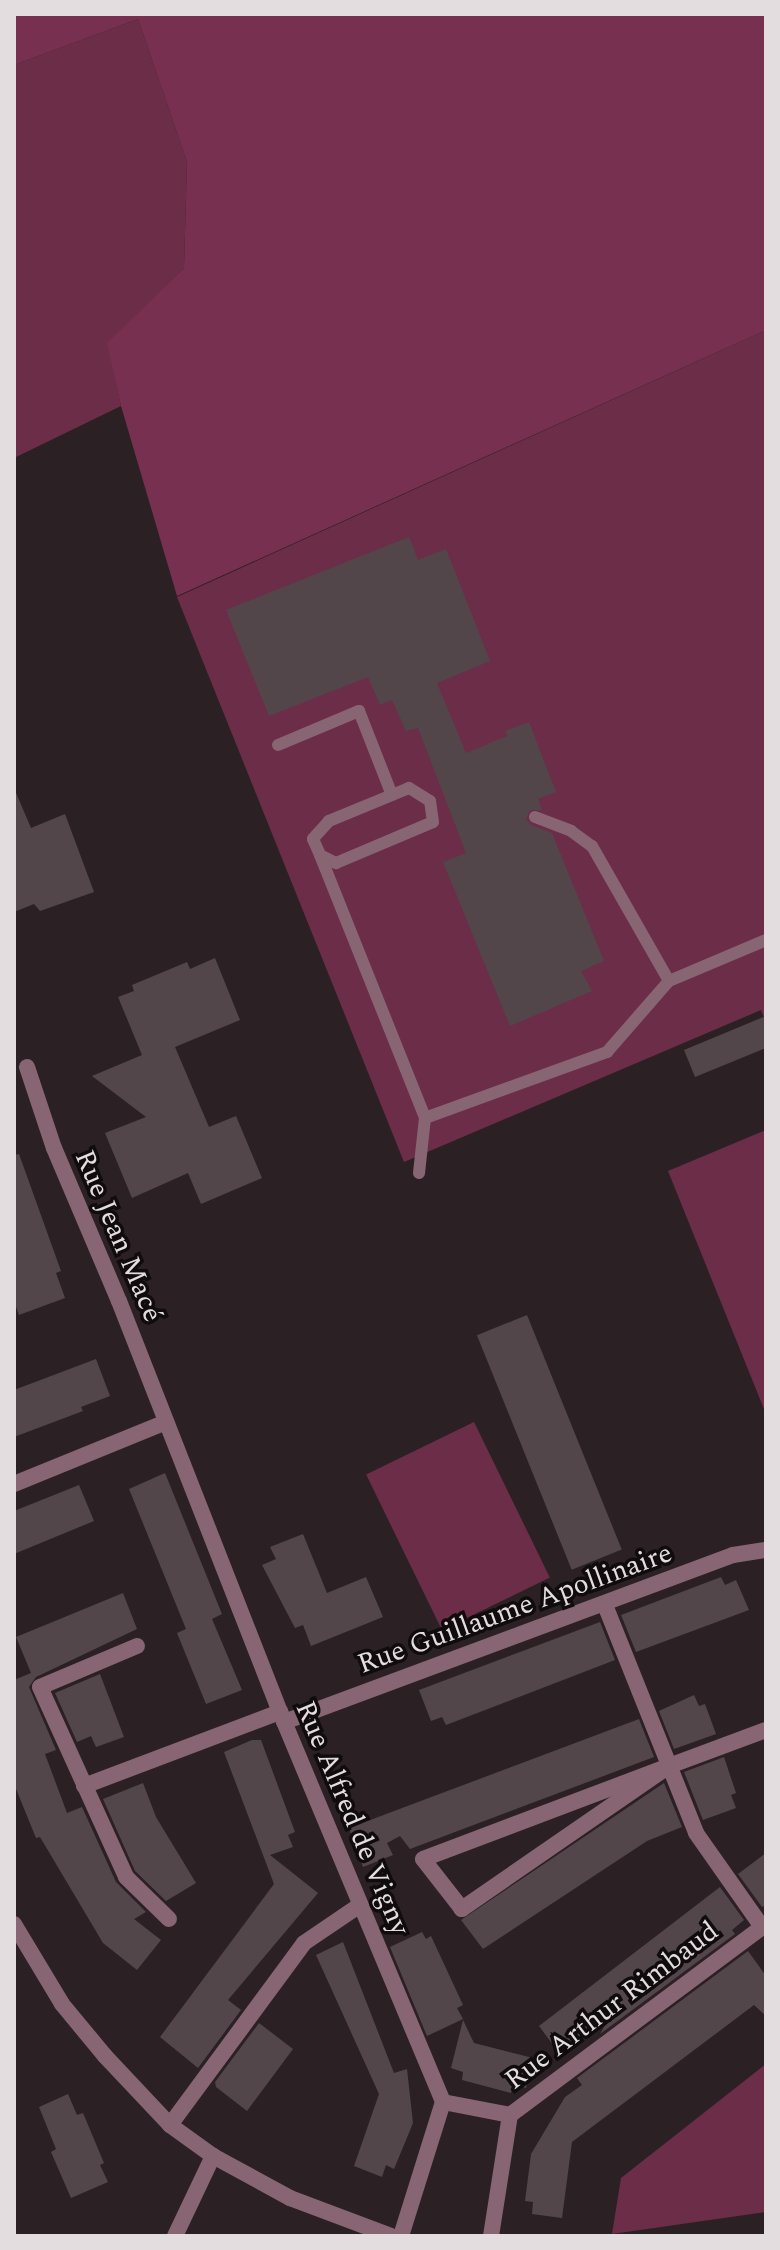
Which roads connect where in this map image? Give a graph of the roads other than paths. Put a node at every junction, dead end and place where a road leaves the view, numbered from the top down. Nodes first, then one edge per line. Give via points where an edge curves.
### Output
1 (278, 745) dead end
2 (392, 795) junction
3 (535, 817) dead end
4 (320, 855) junction
5 (766, 940) edge
6 (669, 981) junction
7 (27, 1067) dead end
8 (425, 1118) junction
9 (419, 1173) dead end
10 (166, 1422) junction
11 (14, 1484) edge
12 (766, 1550) edge
13 (605, 1605) junction
14 (137, 1646) dead end
15 (282, 1717) junction
16 (766, 1730) edge
17 (669, 1766) junction
18 (84, 1786) junction
19 (360, 1905) junction
20 (169, 1919) dead end
21 (14, 1924) edge
22 (764, 1925) edge
23 (443, 2102) junction
24 (510, 2115) junction
25 (170, 2125) junction
26 (213, 2156) junction
27 (175, 2236) edge
28 (391, 2236) edge
29 (401, 2236) edge
30 (491, 2236) edge

1 - 2 lane via 359,711
2 - 4 lane via 329,821 313,839
2 - 4 lane via 409,788 430,801 433,822 336,863
3 - 6 lane via 592,846
4 - 8 lane
5 - 6 lane
6 - 8 lane via 607,1052
7 - 10 street, Rue Jean Macé via 54,1148
8 - 9 lane
10 - 11 street
10 - 15 street, Rue Alfred de Vigny
12 - 13 street, Rue Guillaume Apollinaire via 733,1555
13 - 15 street, Rue Guillaume Apollinaire
13 - 17 street
14 - 18 street via 40,1687
15 - 18 street, Rue Guillaume Apollinaire
15 - 19 street, Rue Alfred de Vigny
16 - 17 street
17 - 17 street via 452,1848 423,1859 462,1909
17 - 22 street via 696,1833
18 - 20 street via 126,1877
19 - 23 street, Rue Alfred de Vigny
19 - 25 street via 304,1943
21 - 25 street via 62,2004
22 - 24 street, Rue Arthur Rimbaud
23 - 24 street
23 - 29 street
24 - 30 street, Rue Arthur Rimbaud
25 - 26 street
26 - 27 street
26 - 28 street via 290,2198

